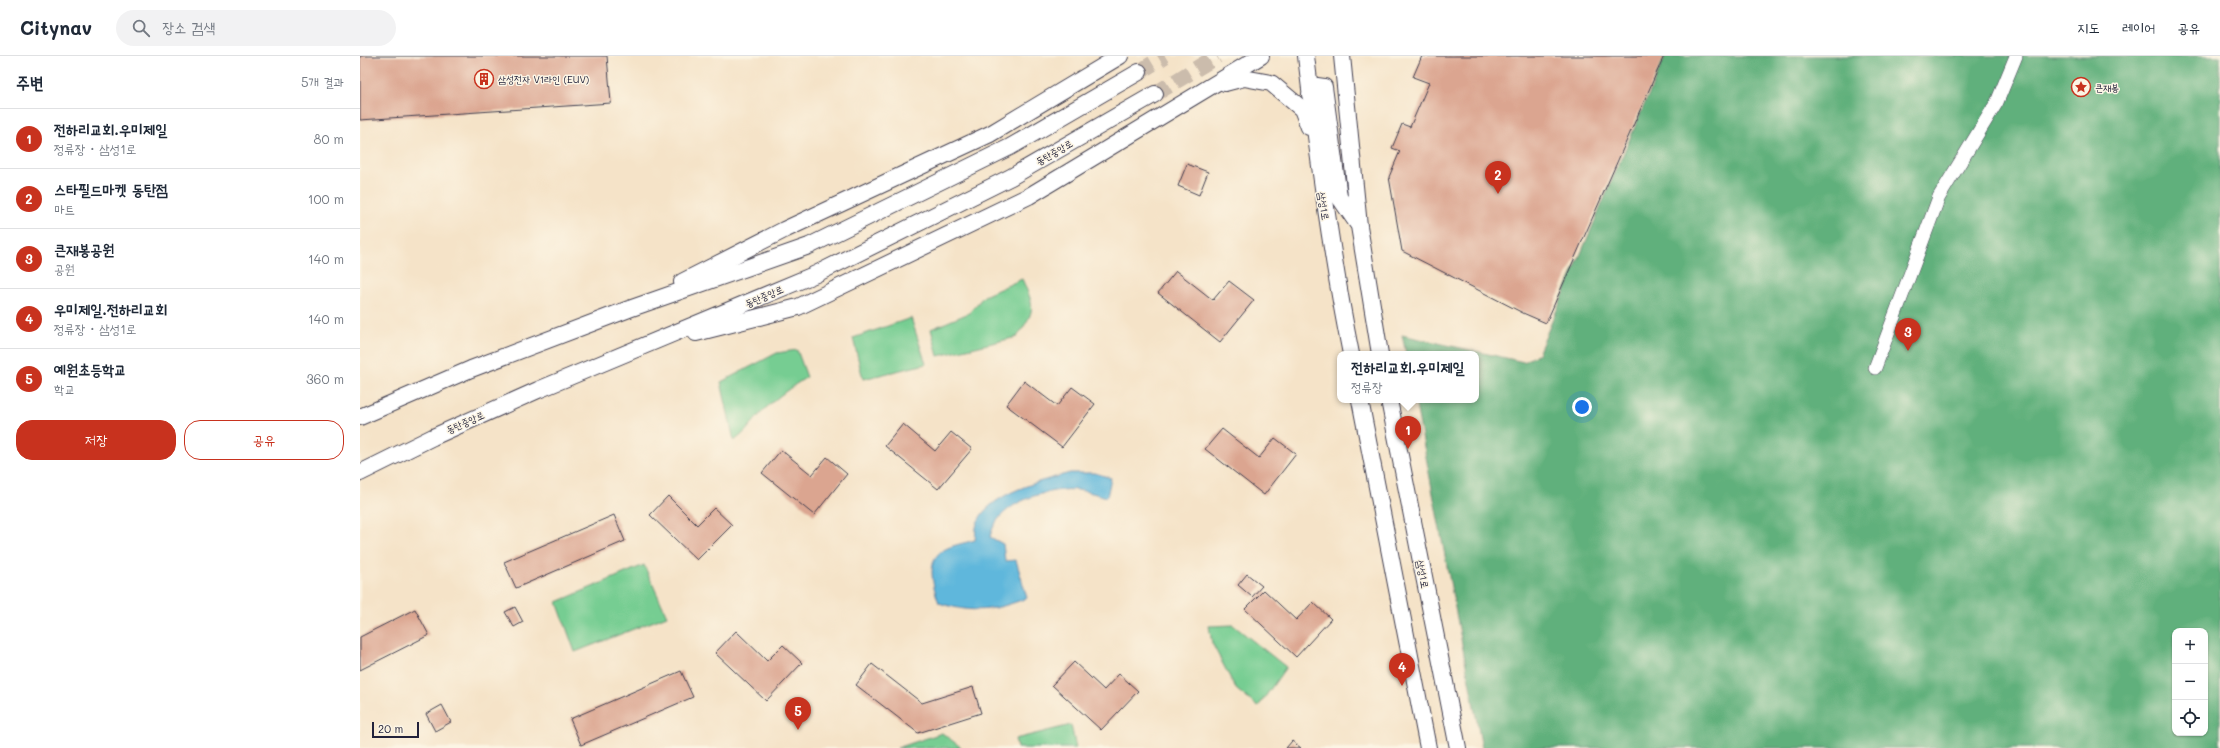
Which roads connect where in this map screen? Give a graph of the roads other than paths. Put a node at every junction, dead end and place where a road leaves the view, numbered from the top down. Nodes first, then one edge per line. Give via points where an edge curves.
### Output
1 (1120, 56) edge
2 (1237, 56) edge
3 (1261, 56) edge
4 (1306, 56) edge
5 (1342, 56) edge
6 (2016, 56) edge
7 (1139, 72) tunnel mouth
8 (1224, 78) junction
9 (1210, 87) junction
10 (1155, 94) tunnel mouth
11 (1310, 95) junction
12 (1315, 142) junction
13 (1358, 226) junction
14 (629, 309) junction
15 (643, 347) junction
16 (1350, 351) edge
17 (1379, 351) edge
18 (1875, 368) dead end
19 (1361, 403) edge
20 (1390, 403) edge
21 (360, 417) edge
22 (360, 473) edge
23 (1428, 748) edge
24 (1458, 748) edge

1 - 14 street via 990,134 784,230
2 - 8 street
3 - 8 street
4 - 11 street, 삼성1로
5 - 13 street
6 - 18 street via 1997,102 1939,197
7 - 14 street via 1010,147 810,246
8 - 9 street
9 - 12 street via 1244,78 1271,83 1302,109
9 - 15 street via 1029,196 798,307
10 - 15 street, 동탄중앙로 via 1011,177 823,271
11 - 12 street, 삼성1로
11 - 13 street via 1317,86 1324,87 1339,197
12 - 16 street, 삼성1로 via 1333,261
13 - 17 street
14 - 21 street via 471,369
15 - 22 street, 동탄중앙로 via 454,427
19 - 23 street
20 - 24 street, 삼성1로

